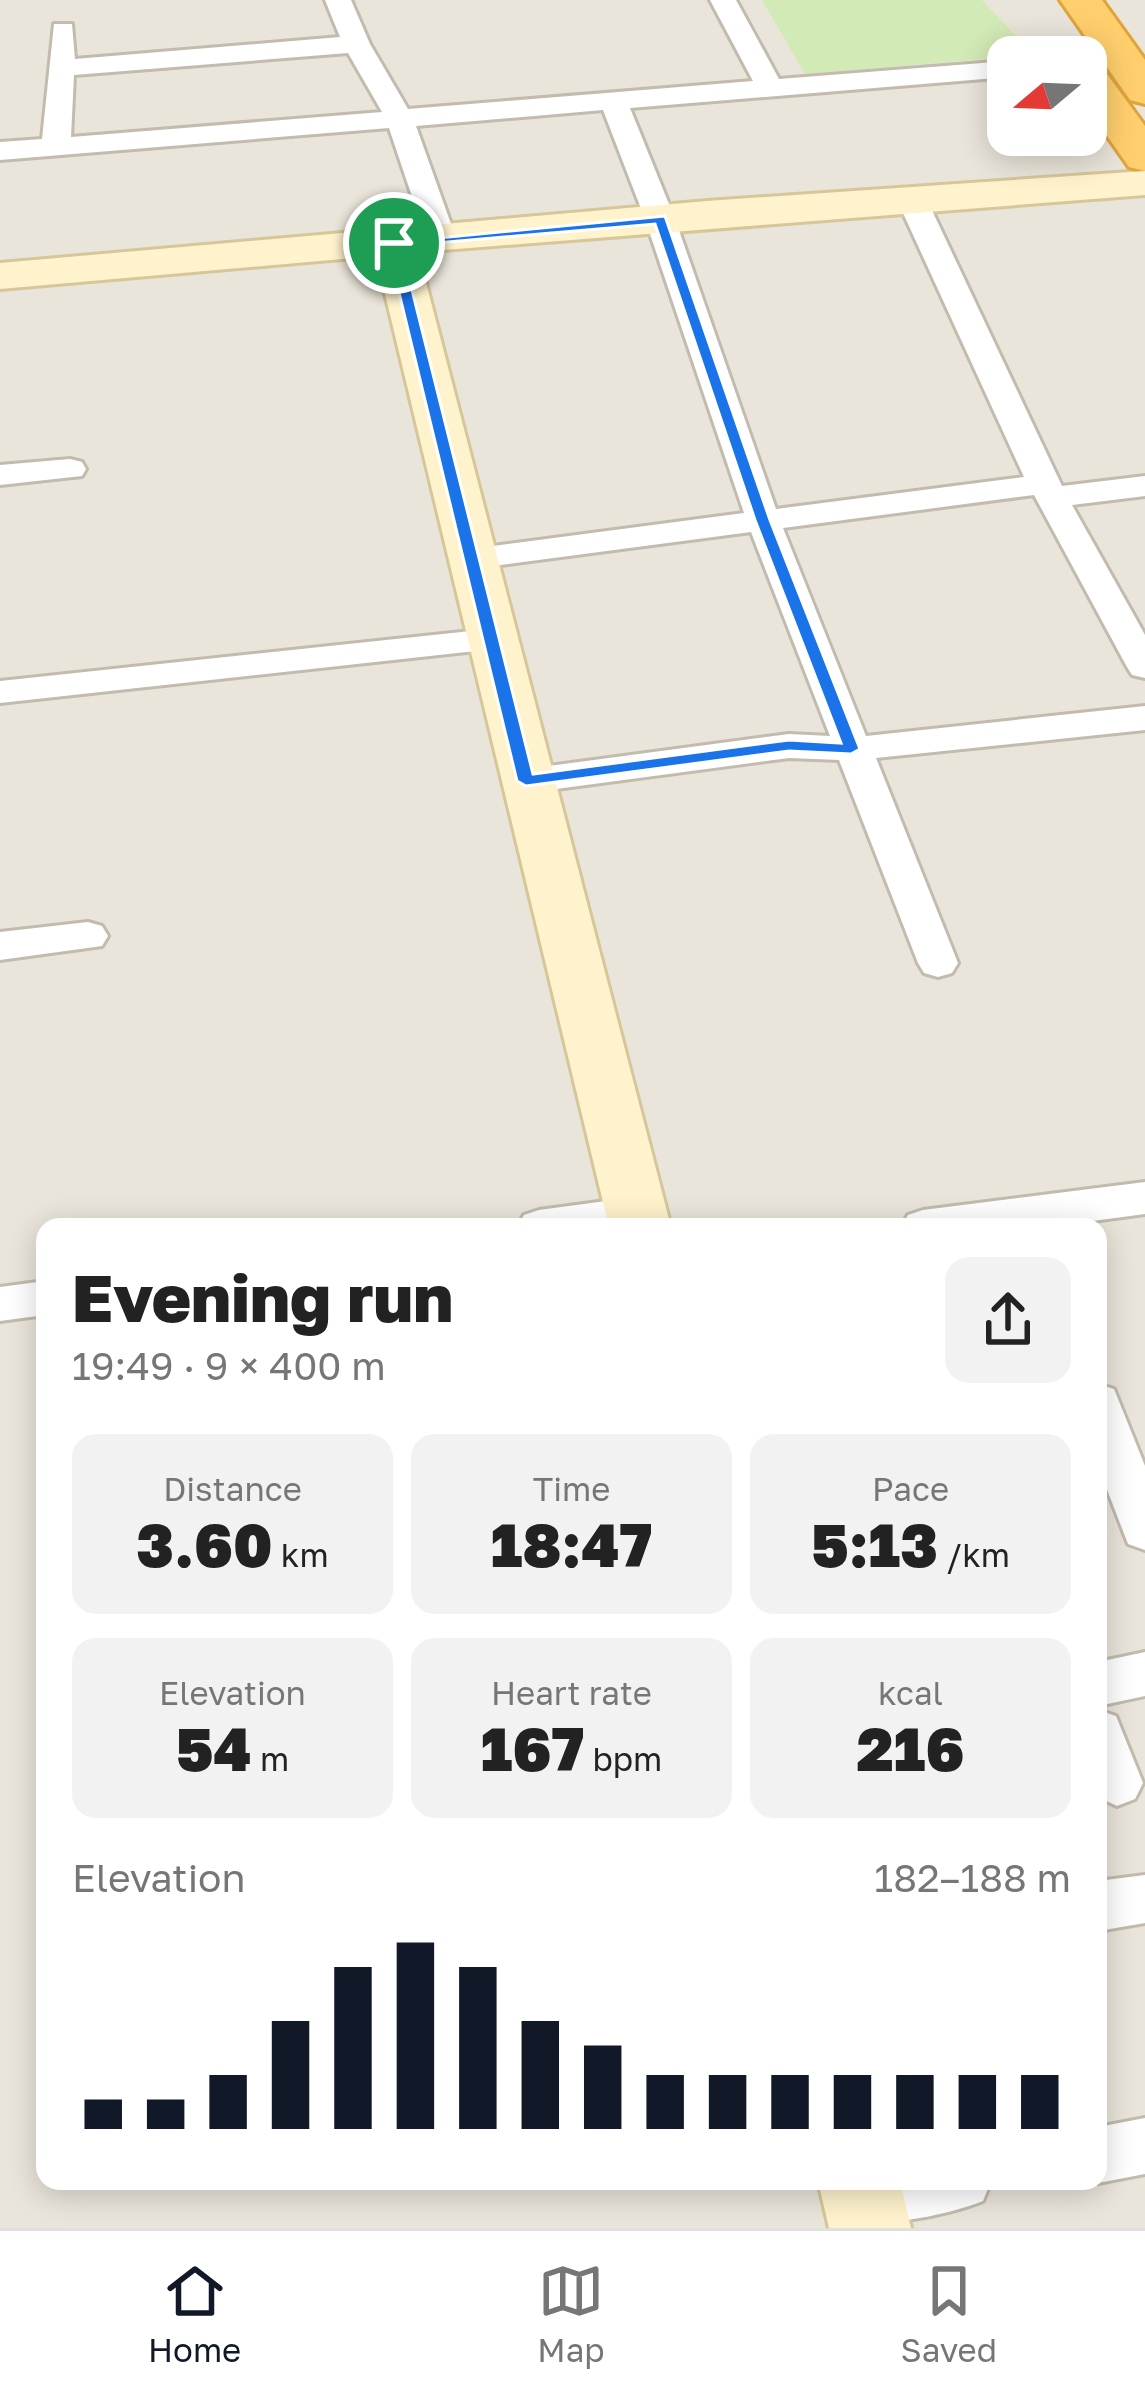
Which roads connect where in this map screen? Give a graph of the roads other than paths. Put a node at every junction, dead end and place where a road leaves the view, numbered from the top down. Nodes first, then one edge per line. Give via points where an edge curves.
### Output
1 (338, 0) edge
2 (723, 0) edge
3 (1060, 3) edge
4 (63, 30) dead end
5 (1068, 36) edge
6 (356, 44) junction
7 (60, 68) junction
8 (1125, 70) edge
9 (987, 71) edge
10 (770, 88) junction
11 (613, 101) junction
12 (400, 119) junction
13 (56, 146) junction
14 (0, 151) edge
15 (1145, 157) edge
16 (1145, 183) edge
17 (913, 202) junction
18 (660, 219) junction
19 (417, 241) junction
20 (0, 275) edge
21 (70, 469) dead end
22 (0, 475) edge
23 (1145, 486) edge
24 (1048, 490) junction
25 (763, 520) junction
26 (470, 559) junction
27 (490, 640) junction
28 (1145, 667) edge
29 (0, 692) edge
30 (1145, 718) edge
31 (851, 749) junction
32 (526, 781) junction
33 (88, 936) dead end
34 (0, 946) edge
35 (938, 963) dead end
36 (1145, 1198) edge
37 (637, 1218) edge
38 (1041, 1218) edge
39 (36, 1299) edge
40 (0, 1304) edge
41 (1107, 1437) edge
42 (1125, 1506) edge
43 (1145, 1674) edge
44 (1107, 1682) edge
45 (1107, 1756) edge
46 (1117, 1783) dead end
47 (1145, 1899) edge
48 (1107, 1905) edge
49 (1145, 2146) edge
50 (1107, 2153) edge
51 (922, 2190) edge
52 (864, 2203) edge

1 - 6 street
2 - 10 street
3 - 5 highway
3 - 8 highway
4 - 7 street
6 - 7 street
6 - 12 street
7 - 13 street
8 - 15 highway
9 - 10 street
10 - 11 street
11 - 12 street
11 - 18 street
12 - 13 street
12 - 19 street
13 - 14 street
16 - 17 street
17 - 18 street
17 - 24 street
18 - 19 street
18 - 25 street
19 - 20 street
19 - 26 street
21 - 22 street
23 - 24 street
24 - 25 street
24 - 28 street
25 - 26 street
25 - 31 street
26 - 27 street
27 - 29 street
27 - 32 street
30 - 31 street
31 - 32 street via 789,746
31 - 35 street
32 - 37 street
33 - 34 street
36 - 38 street
39 - 40 street
41 - 42 street
43 - 44 street
45 - 46 street
47 - 48 street
49 - 50 street
51 - 52 street

